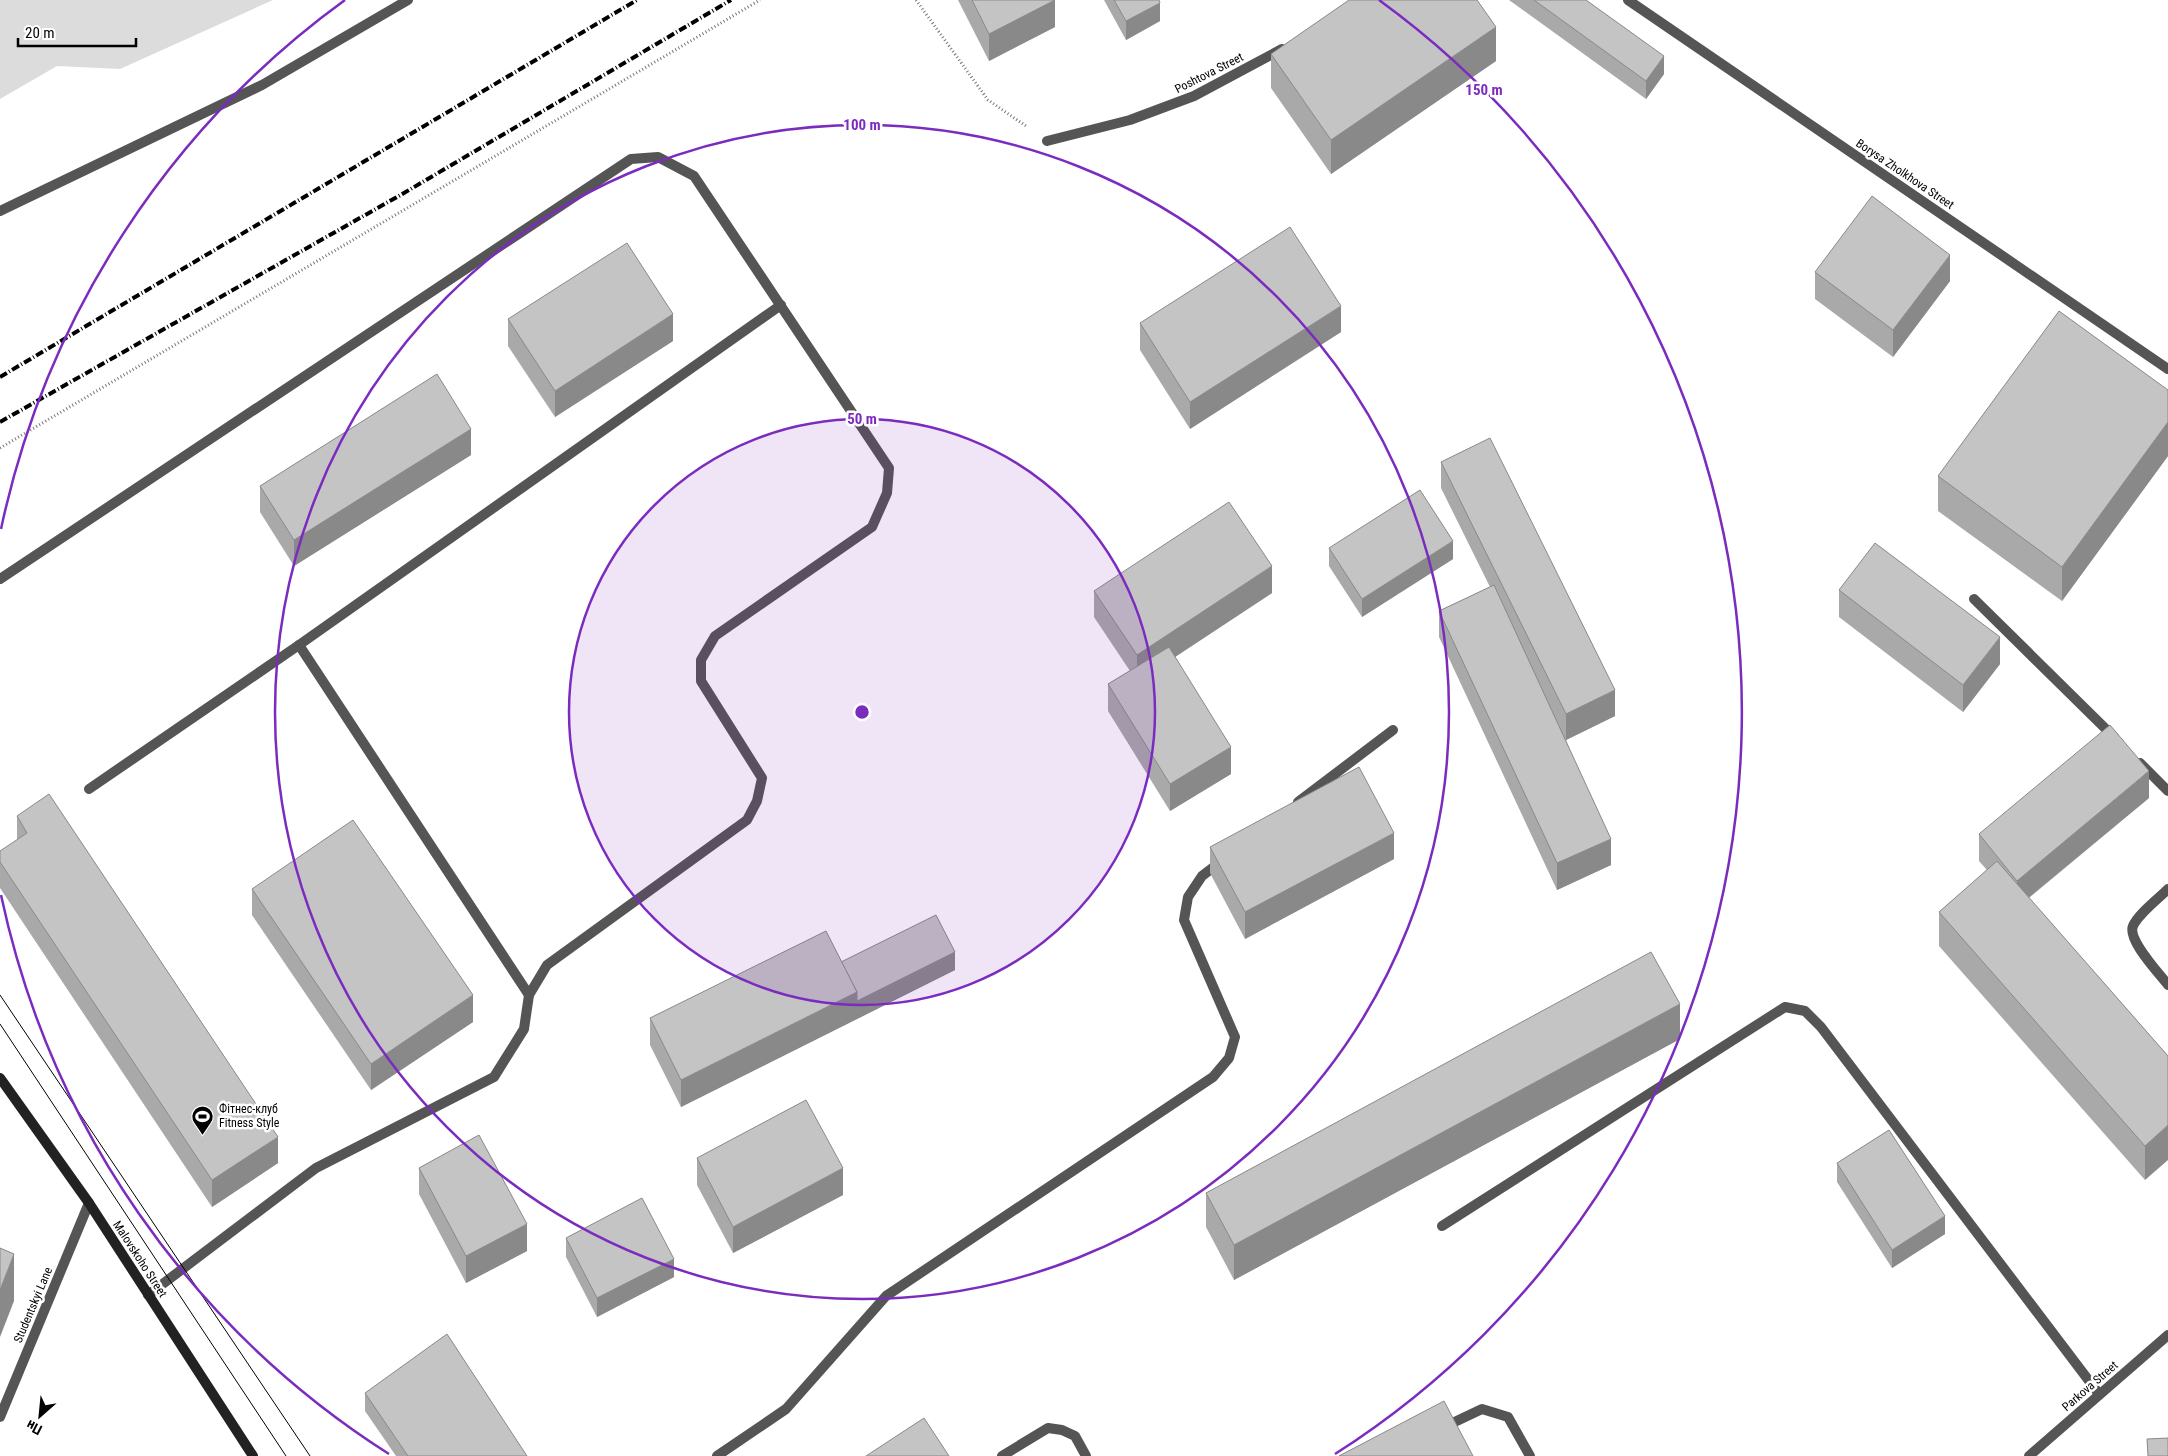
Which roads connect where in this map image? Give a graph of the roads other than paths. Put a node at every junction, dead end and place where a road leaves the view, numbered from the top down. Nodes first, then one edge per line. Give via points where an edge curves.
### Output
1 (408, 0) edge
2 (1628, 0) edge
3 (1288, 46) edge
4 (1047, 141) road end
5 (0, 211) edge
6 (780, 305) junction
7 (2168, 369) edge
8 (0, 579) edge
9 (1974, 599) dead end
10 (299, 645) junction
11 (1393, 730) dead end
12 (2120, 743) edge
13 (2133, 757) edge
14 (89, 789) dead end
15 (2168, 791) edge
16 (1293, 806) edge
17 (1224, 859) edge
18 (2168, 889) edge
19 (2168, 985) edge
20 (529, 995) junction
21 (0, 1078) edge
22 (89, 1203) junction
23 (1442, 1226) dead end
24 (148, 1295) junction
25 (2168, 1335) edge
26 (2099, 1394) junction
27 (0, 1417) edge
28 (1438, 1430) edge
29 (253, 1456) edge
30 (717, 1456) edge
31 (1002, 1456) edge
32 (1086, 1456) edge
33 (1530, 1456) edge
34 (2029, 1456) edge

1 - 5 street via 262,85
2 - 7 street, Borysa Zholkhova Street
3 - 4 street, Poshtova Street via 1194,96 1130,120
6 - 8 street via 694,176 658,157 631,159
6 - 10 street
6 - 20 street via 889,468 887,493 872,527 714,636 701,660 702,681 762,778 757,801 747,820 547,965
9 - 12 street
10 - 14 street
10 - 20 street
11 - 16 street
13 - 15 street
17 - 30 street via 1202,876 1188,896 1184,920 1235,1037 1228,1058 1213,1077 886,1296 786,1408
18 - 19 street via 2137,920 2131,933 2134,942
20 - 24 street via 524,1030 494,1077 316,1168
21 - 22 street, Malovskoho Street
22 - 24 street, Malovskoho Street
22 - 27 street, Studentskyi Lane
23 - 26 street via 1785,1007 1805,1011 1821,1027
24 - 29 street, Malovskoho Street
25 - 26 street, Parkova Street
26 - 34 street, Parkova Street
28 - 33 street via 1482,1409 1508,1417
31 - 32 street via 1048,1428 1075,1436

